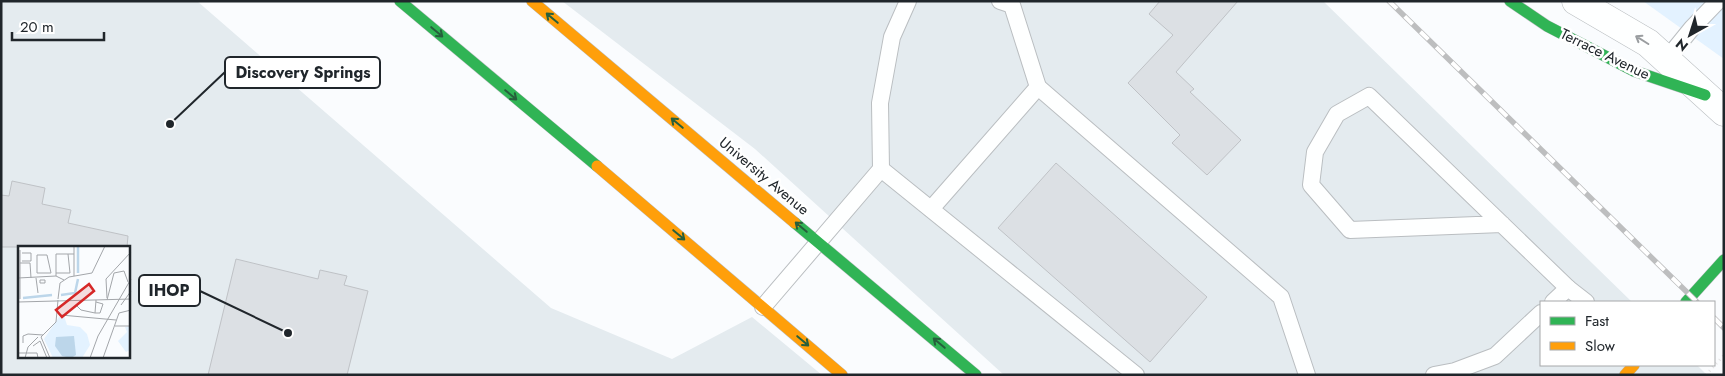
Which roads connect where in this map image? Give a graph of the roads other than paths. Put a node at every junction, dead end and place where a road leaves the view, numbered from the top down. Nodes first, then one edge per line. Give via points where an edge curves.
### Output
1 (400, 1) edge
2 (532, 1) edge
3 (908, 1) edge
4 (1510, 1) edge
5 (1576, 1) edge
6 (1012, 2) edge
7 (1716, 2) edge
8 (1666, 60) junction
9 (1038, 86) junction
10 (1715, 103) edge
11 (881, 169) junction
12 (931, 209) junction
13 (1502, 224) junction
14 (818, 242) junction
15 (1724, 260) edge
16 (1568, 288) junction
17 (1554, 301) edge
18 (1585, 301) edge
19 (1687, 301) edge
20 (763, 307) junction
21 (1540, 314) edge
22 (842, 375) edge
23 (976, 375) edge
24 (1136, 375) edge
25 (1307, 375) edge
26 (1434, 375) edge

1 -> 20 main road
14 -> 2 main road, University Avenue
3 - 11 lane via 892,37 880,103
4 - 10 main road, Terrace Avenue via 1548,26 1634,71
8 -> 5 street, Terrace Avenue via 1648,43
6 - 9 lane
7 - 8 lane
8 - 10 street, Terrace Avenue
9 - 12 lane
9 - 25 lane via 1281,297
11 - 12 lane
11 - 14 lane
12 - 24 lane
13 - 13 lane via 1369,96 1337,114 1315,152 1311,184 1350,230
13 - 16 lane
14 - 20 lane
23 -> 14 main road, University Avenue
15 - 19 main road
16 - 17 lane
16 - 18 lane
20 -> 22 main road
21 - 26 lane via 1495,356

